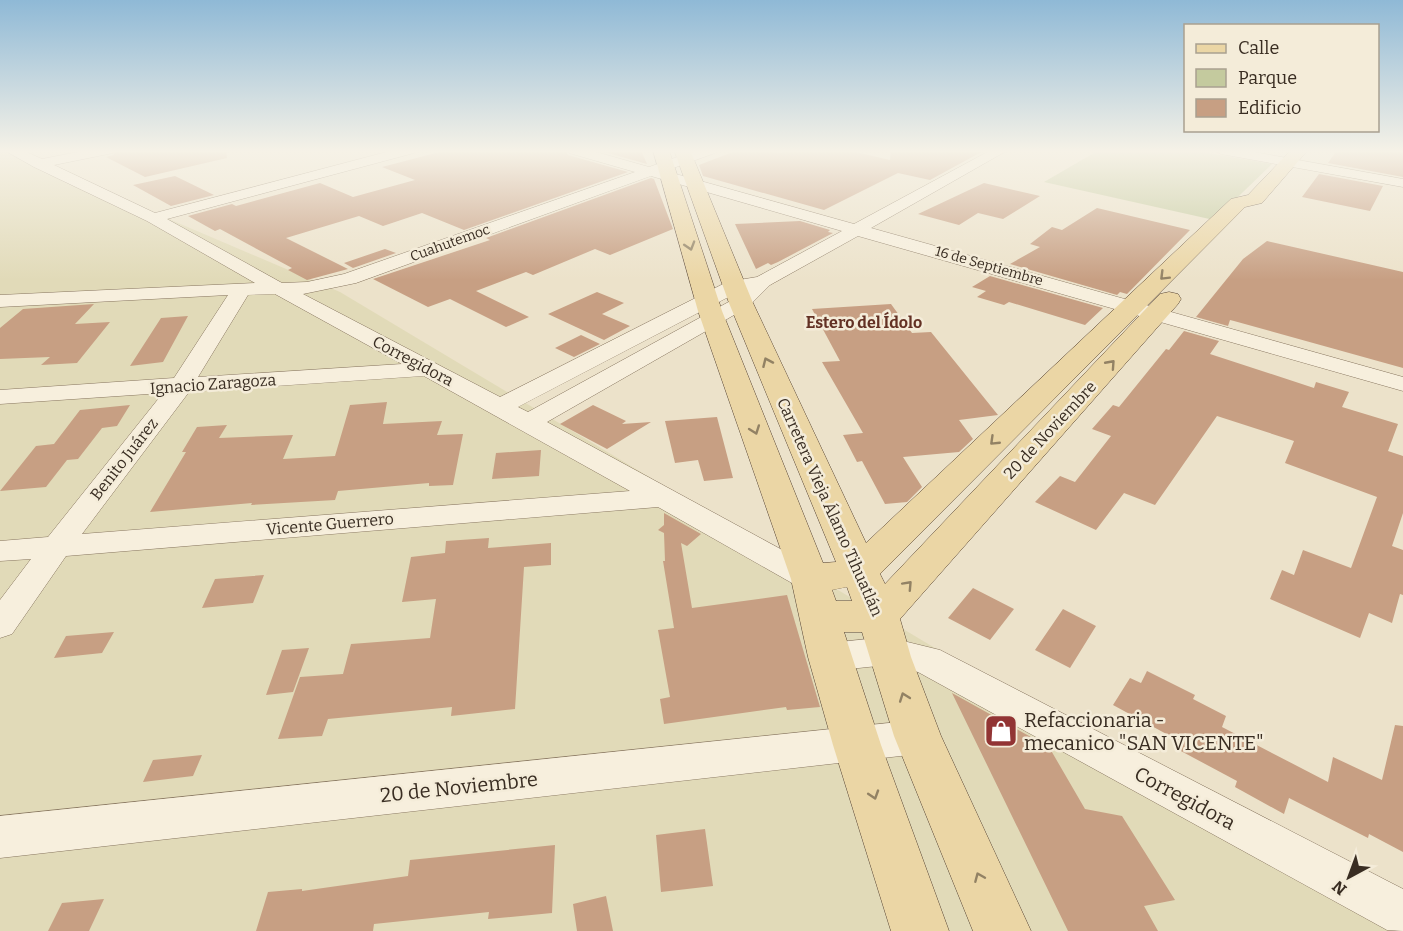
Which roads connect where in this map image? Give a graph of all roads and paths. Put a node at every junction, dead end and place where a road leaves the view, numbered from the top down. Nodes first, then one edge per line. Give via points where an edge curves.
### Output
1 (101, 193) edge
2 (245, 193) edge
3 (592, 193) edge
4 (690, 193) edge
5 (762, 193) edge
6 (921, 193) edge
7 (1260, 193) edge
8 (153, 218) junction
9 (857, 228) junction
10 (278, 288) junction
11 (242, 289) junction
12 (732, 298) junction
13 (0, 301) edge
14 (1145, 310) junction
15 (425, 369) junction
16 (1403, 384) edge
17 (180, 387) junction
18 (0, 397) edge
19 (500, 407) junction
20 (1019, 417) junction
21 (527, 423) junction
22 (1051, 429) junction
23 (660, 498) junction
24 (57, 546) junction
25 (0, 551) edge
26 (860, 572) junction
27 (810, 579) junction
28 (821, 617) junction
29 (0, 625) edge
30 (883, 634) junction
31 (830, 657) junction
32 (918, 737) junction
33 (857, 745) junction
34 (0, 837) edge
35 (1403, 914) edge
36 (920, 931) edge
37 (1002, 931) edge

1 - 8 street, Corregidora
2 - 8 street
3 - 10 street, Cuahutemoc via 349,279 307,288
4 - 12 main road, Carretera Vieja Álamo Tihuatlán
5 - 9 street, 16 de Septiembre
6 - 9 street
7 - 14 main road, 20 de Noviembre via 1254,208
8 - 10 street, Corregidora
9 - 12 street
9 - 14 street, 16 de Septiembre
10 - 11 street, Cuahutemoc
10 - 15 street, Corregidora
11 - 13 street, Cuahutemoc
11 - 17 street, Benito Juárez
12 - 19 street
12 - 21 street
26 -> 12 main road, Carretera Vieja Álamo Tihuatlán
12 -> 27 main road, Carretera Vieja Álamo Tihuatlán
14 - 16 street, 16 de Septiembre
14 - 20 main road, 20 de Noviembre
22 -> 14 main road, 20 de Noviembre
15 - 17 street, Ignacio Zaragoza
15 - 19 street, Corregidora
17 - 18 street, Ignacio Zaragoza
17 - 24 street, Benito Juárez
19 - 21 street, Corregidora
20 - 22 street
20 -> 26 main road, 20 de Noviembre
21 - 23 street, Corregidora
30 -> 22 main road, 20 de Noviembre
23 - 24 street, Vicente Guerrero
23 - 27 street, Corregidora
24 - 25 street, Vicente Guerrero
24 - 29 street, Benito Juárez
26 - 27 main road
26 - 30 main road, Carretera Vieja Álamo Tihuatlán
27 - 28 main road, Carretera Vieja Álamo Tihuatlán
28 - 30 main road
28 - 31 main road, Carretera Vieja Álamo Tihuatlán
30 - 31 street, Corregidora
32 -> 30 main road, Carretera Vieja Álamo Tihuatlán
30 - 35 street, Corregidora
31 - 33 main road, Carretera Vieja Álamo Tihuatlán
32 - 33 street, 20 de Noviembre
37 -> 32 main road, Carretera Vieja Álamo Tihuatlán
33 - 34 street, 20 de Noviembre
33 -> 36 main road, Carretera Vieja Álamo Tihuatlán

